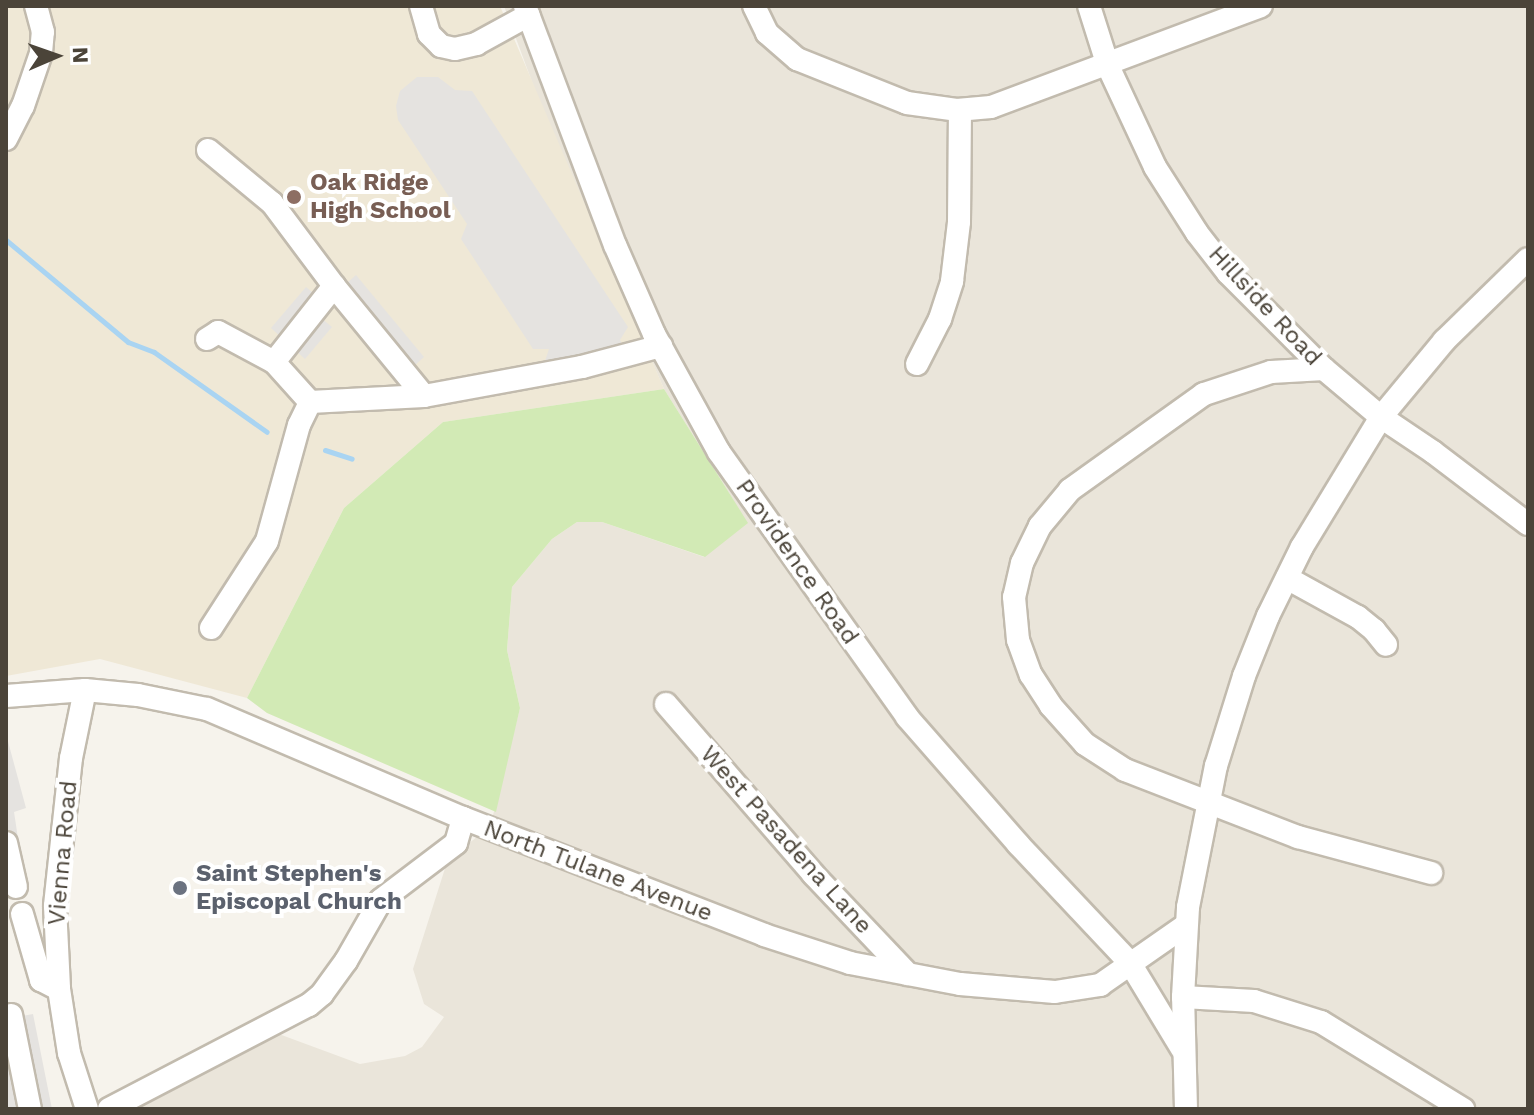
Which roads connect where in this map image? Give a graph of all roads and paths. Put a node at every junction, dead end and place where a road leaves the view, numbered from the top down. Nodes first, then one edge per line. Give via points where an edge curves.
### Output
1 (36, 6) edge
2 (421, 6) edge
3 (754, 6) edge
4 (1089, 6) edge
5 (1261, 6) edge
6 (527, 10) edge
7 (1108, 66) junction
8 (960, 110) junction
9 (6, 139) edge
10 (208, 150) dead end
11 (1528, 259) edge
12 (334, 286) junction
13 (207, 339) dead end
14 (661, 346) junction
15 (274, 362) junction
16 (917, 364) dead end
17 (1324, 369) junction
18 (424, 396) junction
19 (310, 402) junction
20 (1381, 417) junction
21 (1528, 524) edge
22 (1287, 578) junction
23 (211, 628) dead end
24 (1386, 645) dead end
25 (85, 690) junction
26 (6, 696) edge
27 (666, 704) dead end
28 (1206, 803) junction
29 (463, 818) junction
30 (6, 843) edge
31 (1431, 873) dead end
32 (16, 887) dead end
33 (22, 914) dead end
34 (1186, 925) junction
35 (1130, 963) junction
36 (908, 974) junction
37 (59, 989) junction
38 (1183, 997) junction
39 (11, 1015) dead end
40 (1182, 1049) junction
41 (30, 1109) edge
42 (87, 1109) edge
43 (109, 1109) edge
44 (1186, 1109) edge
45 (1463, 1109) edge

1 - 9 street via 43,32 41,53
2 - 6 street via 429,34 441,46 455,49 476,44
3 - 8 street via 767,33 797,59 907,103
4 - 7 street, Hillside Road
5 - 7 street
6 - 14 street, Providence Road via 615,245
7 - 8 street via 991,107
7 - 17 street, Hillside Road via 1155,167 1197,233 1259,306
8 - 16 street via 959,222 952,281
10 - 12 street via 272,203
11 - 20 street via 1444,341
12 - 15 street
12 - 18 street
13 - 15 street via 218,332
14 - 18 street via 582,367
14 - 35 street, Providence Road via 719,452 907,717
15 - 19 street
17 - 20 street, Hillside Road
17 - 28 street via 1271,372 1204,394 1070,490 1040,526 1022,563 1014,597 1018,640 1031,675 1051,706 1085,744 1125,770
18 - 19 street
19 - 23 street via 267,541
20 - 21 street, Hillside Road
20 - 22 street
22 - 24 street via 1358,617
22 - 28 street via 1244,676
25 - 26 street, North Tulane Avenue
25 - 29 street, North Tulane Avenue via 207,709
25 - 37 street, Vienna Road via 59,857
27 - 36 street, West Pasadena Lane
28 - 31 street via 1298,837
28 - 34 street
29 - 36 street, North Tulane Avenue via 764,935 850,963
29 - 43 street via 456,843 381,900 346,961 309,1005
30 - 32 street
33 - 37 street via 41,980
34 - 35 street, North Tulane Avenue
34 - 38 street
35 - 36 street, North Tulane Avenue via 1100,985 1055,992
35 - 40 street, Providence Road
37 - 42 street, Vienna Road via 69,1053
38 - 40 street
38 - 45 street via 1254,1001 1321,1022
39 - 41 street
40 - 44 street

